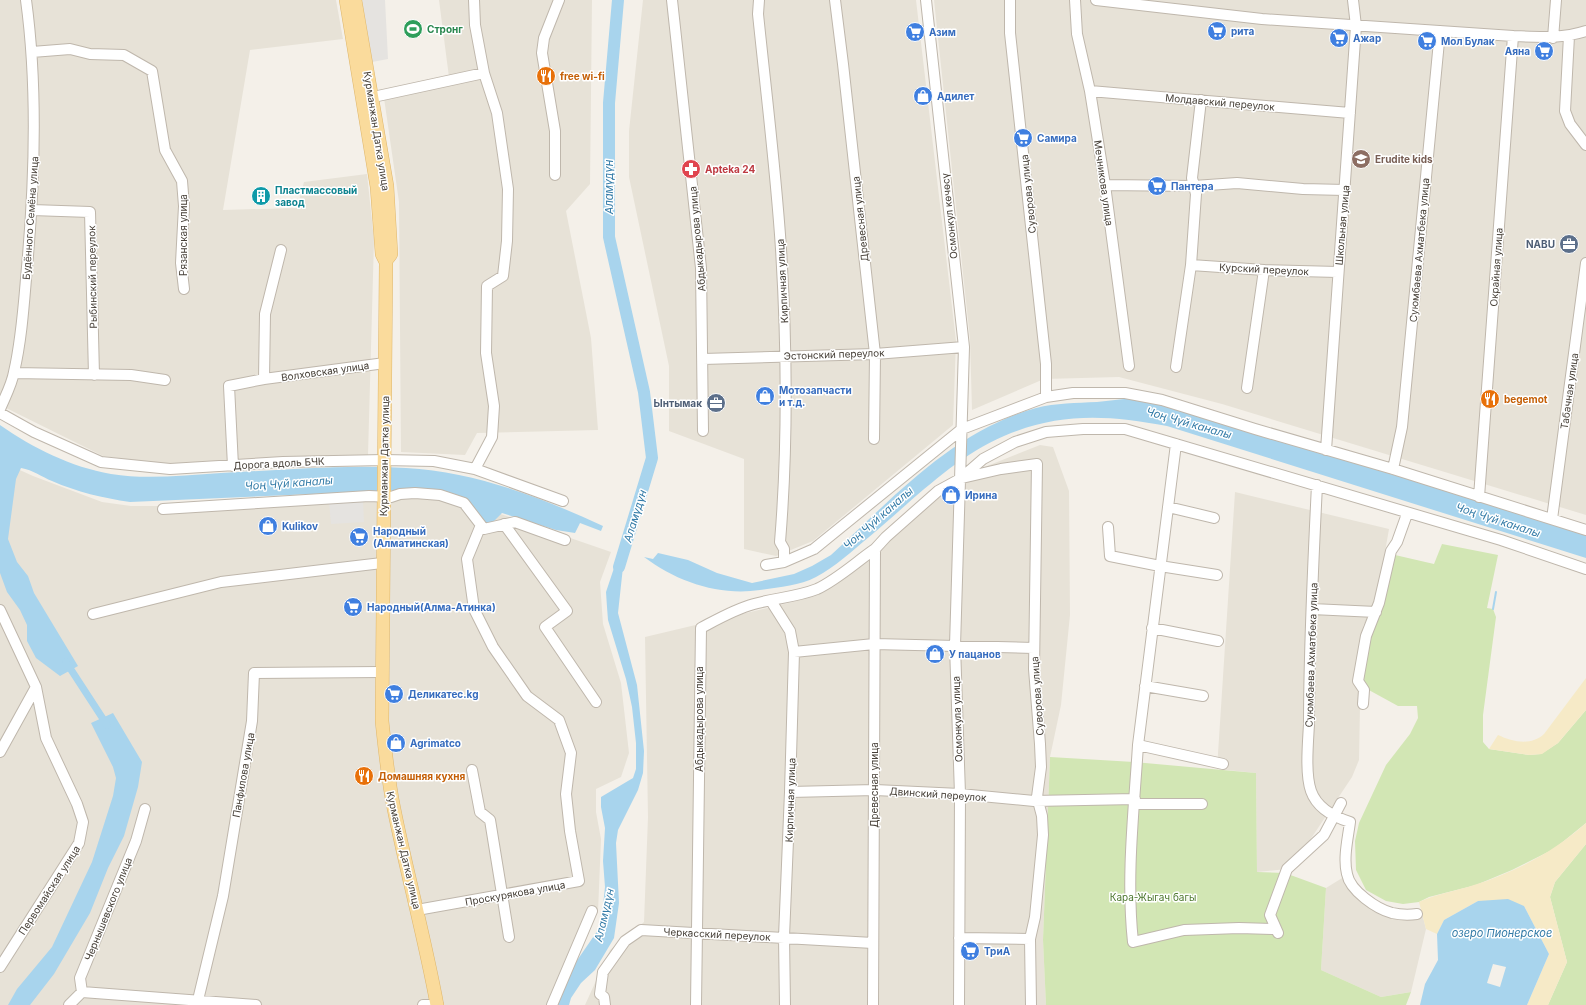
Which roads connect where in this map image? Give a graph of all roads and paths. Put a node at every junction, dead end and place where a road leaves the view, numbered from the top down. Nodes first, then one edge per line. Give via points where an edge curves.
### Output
1 (26, 0) edge
2 (346, 0) edge
3 (355, 0) edge
4 (474, 0) edge
5 (559, 0) edge
6 (672, 0) edge
7 (759, 0) edge
8 (835, 0) edge
9 (926, 0) edge
10 (1010, 0) edge
11 (1075, 0) edge
12 (1096, 0) edge
13 (1353, 0) edge
14 (1556, 0) edge
15 (1356, 26) junction
16 (1440, 31) junction
17 (1586, 31) edge
18 (1513, 36) junction
19 (1569, 36) junction
20 (1553, 38) junction
21 (32, 52) junction
22 (484, 73) junction
23 (1090, 91) junction
24 (367, 98) junction
25 (1202, 100) junction
26 (1350, 113) junction
27 (1586, 145) edge
28 (555, 175) dead end
29 (1105, 185) junction
30 (1194, 186) junction
31 (1345, 190) junction
32 (32, 210) junction
33 (281, 250) dead end
34 (1586, 263) edge
35 (1191, 265) junction
36 (1264, 270) junction
37 (1338, 272) junction
38 (184, 289) dead end
39 (964, 347) junction
40 (876, 354) junction
41 (786, 356) junction
42 (703, 359) junction
43 (385, 363) junction
44 (1129, 366) dead end
45 (1176, 367) dead end
46 (14, 373) junction
47 (94, 375) junction
48 (165, 380) dead end
49 (264, 380) junction
50 (1247, 388) dead end
51 (1046, 397) junction
52 (0, 409) edge
53 (0, 413) edge
54 (703, 431) dead end
55 (961, 431) junction
56 (874, 439) dead end
57 (1176, 444) junction
58 (1326, 450) junction
59 (384, 461) junction
60 (233, 466) junction
61 (1393, 469) junction
62 (475, 470) junction
63 (960, 476) junction
64 (1317, 485) junction
65 (383, 496) junction
66 (1479, 497) junction
67 (563, 501) dead end
68 (163, 508) dead end
69 (1168, 508) junction
70 (1407, 514) junction
71 (1214, 518) dead end
72 (1552, 519) junction
73 (504, 524) junction
74 (481, 525) junction
75 (1108, 527) dead end
76 (1586, 530) edge
77 (565, 540) dead end
78 (875, 549) junction
79 (784, 562) junction
80 (382, 563) junction
81 (766, 565) dead end
82 (1160, 566) junction
83 (1586, 569) edge
84 (1217, 575) dead end
85 (771, 600) junction
86 (1312, 609) junction
87 (0, 610) edge
88 (1376, 612) junction
89 (93, 614) dead end
90 (1152, 628) junction
91 (1218, 641) dead end
92 (874, 644) junction
93 (955, 646) junction
94 (1034, 648) junction
95 (794, 652) junction
96 (382, 672) junction
97 (1145, 686) junction
98 (36, 687) junction
99 (1203, 696) dead end
100 (596, 702) dead end
101 (1363, 704) dead end
102 (1138, 745) junction
103 (0, 752) edge
104 (1223, 764) dead end
105 (472, 770) dead end
106 (875, 790) junction
107 (790, 792) junction
108 (960, 794) junction
109 (1038, 801) junction
110 (1135, 802) junction
111 (1341, 803) dead end
112 (1202, 804) dead end
113 (145, 809) dead end
114 (1333, 816) junction
115 (502, 896) junction
116 (417, 910) junction
117 (592, 911) dead end
118 (1417, 914) dead end
119 (697, 933) junction
120 (509, 937) dead end
121 (784, 937) junction
122 (959, 938) junction
123 (1030, 939) junction
124 (873, 943) junction
125 (0, 966) edge
126 (82, 992) junction
127 (198, 1000) junction
128 (132, 1001) edge
129 (70, 1005) edge
130 (256, 1005) edge
131 (423, 1005) edge
132 (437, 1005) edge
133 (552, 1005) edge
134 (606, 1005) edge
135 (696, 1005) edge
136 (785, 1005) edge
137 (873, 1005) edge
138 (959, 1005) edge
139 (1031, 1005) edge

1 - 21 street, Будённого Семёна улица
2 - 24 main road, Курманжан Датка улица
3 - 24 main road, Курманжан Датка улица
4 - 22 street via 475,25
5 - 28 street via 544,38 542,53 555,131
6 - 42 street, Абдыкадырова улица via 701,268
7 - 41 street, Кирпичная улица via 758,14 781,248
8 - 40 street, Древесная улица
9 - 39 street, Осмонкул көчөсү
10 - 51 street, Суворова улица via 1010,32 1046,364
11 - 23 street, Мечникова улица via 1077,34
12 - 15 street via 1199,13
13 - 15 street, Школьная улица
14 - 20 street
15 - 16 street
15 - 26 street, Школьная улица
16 - 18 street
16 - 61 street, Суюмбаева Ахматбека улица via 1402,427
17 - 19 street
18 - 20 street
18 - 66 street, Окрайная улица
19 - 20 street
19 - 27 street via 1565,111 1570,124
21 - 32 street, Будённого Семёна улица
21 - 38 street, Рязанская улица via 70,49 90,54 124,55 152,70 165,150 182,181 184,206 181,263
22 - 24 street
22 - 62 street via 497,113 508,197 503,276 486,286 486,353 494,406 492,437
23 - 25 street, Молдавский переулок
23 - 29 street, Мечникова улица
24 - 43 main road, Курманжан Датка улица via 382,254 386,262
25 - 26 street, Молдавский переулок
25 - 30 street via 1192,178
26 - 31 street, Школьная улица
29 - 30 street
29 - 44 street, Мечникова улица
30 - 31 street via 1237,183
30 - 35 street via 1196,194
31 - 37 street, Школьная улица
32 - 46 street, Будённого Семёна улица
32 - 47 street, Рыбинский переулок via 90,212
33 - 49 street via 265,314
34 - 72 street, Табачная улица
35 - 36 street, Курский переулок
35 - 45 street
36 - 37 street, Курский переулок
36 - 50 street
37 - 58 street, Школьная улица
39 - 40 street, Эстонский переулок
39 - 55 street, Осмонкул көчөсү
40 - 41 street, Эстонский переулок
40 - 56 street, Древесная улица
41 - 42 street, Эстонский переулок
41 - 79 street, Кирпичная улица via 785,481 780,542 784,549
42 - 54 street, Абдыкадырова улица
43 - 49 street, Волховская улица
43 - 59 main road, Курманжан Датка улица
46 - 47 street
46 - 52 street, Будённого Семёна улица
47 - 48 street via 131,375
49 - 60 street, Волховская улица via 229,386
51 - 55 street
51 - 58 street via 1073,393 1125,393 1162,400
53 - 60 street, Дорога вдоль БЧК via 34,432 101,462 170,469
55 - 63 street, Осмонкула улица
55 - 79 street via 814,549
57 - 63 street via 1125,429 1046,432 1015,442 983,459
57 - 64 street
57 - 69 street
58 - 61 street
59 - 60 street, Дорога вдоль БЧК via 283,462
59 - 62 street, Дорога вдоль БЧК via 434,461
59 - 65 main road, Курманжан Датка улица
61 - 66 street
62 - 67 street, Дорога вдоль БЧК
63 - 78 street, Абдыкадырова улица via 886,536
63 - 93 street, Осмонкула улица
63 - 94 street, Суворова улица via 1037,464
64 - 70 street
64 - 86 street, Суюмбаева Ахматбека улица
65 - 68 street
65 - 74 street via 440,495 464,503
65 - 80 main road, Курманжан Датка улица
66 - 72 street
69 - 71 street
69 - 82 street
70 - 83 street via 1501,540
70 - 88 street via 1391,551
72 - 76 street
73 - 74 street via 484,529
73 - 77 street via 515,522
73 - 100 street via 567,611 545,628
74 - 115 street, Проскурякова улица via 467,559 474,609 493,647 527,696 559,720 571,752 566,794 579,881
75 - 82 street via 1110,556
78 - 85 street, Абдыкадырова улица via 833,580 816,589
78 - 92 street, Древесная улица
79 - 81 street
80 - 89 street via 221,582
80 - 96 main road, Курманжан Датка улица
82 - 84 street
82 - 90 street
85 - 95 street, Кирпичная улица via 790,631
85 - 119 street, Абдыкадырова улица via 721,617 701,628
86 - 88 street
86 - 114 street, Суюмбаева Ахматбека улица via 1308,770 1311,790 1316,800
87 - 98 street, Первомайская улица
88 - 101 street via 1366,636 1358,680 1364,690
90 - 91 street
90 - 97 street
92 - 93 street
92 - 95 street
92 - 106 street, Древесная улица
93 - 94 street
93 - 108 street, Осмонкула улица
94 - 109 street, Суворова улица via 1040,744
95 - 107 street, Кирпичная улица
96 - 116 main road, Курманжан Датка улица via 382,721 386,763
96 - 127 street, Панфилова улица via 254,673 252,721 223,896
97 - 99 street
97 - 102 street
98 - 103 street
98 - 125 street, Первомайская улица via 46,738 83,822 79,843
102 - 104 street
102 - 110 street
105 - 115 street via 480,812 490,820
106 - 107 street, Двинский переулок
106 - 108 street, Двинский переулок
106 - 124 street, Древесная улица
107 - 121 street, Кирпичная улица
108 - 109 street, Двинский переулок
108 - 122 street, Осмонкула улица
109 - 110 street, Двинский переулок
109 - 123 street, Суворова улица via 1043,835 1036,917
110 - 112 street, Двинский переулок
110 - 114 street via 1131,865 1133,942 1184,930 1239,928 1276,931 1270,915 1287,869 1324,835
111 - 114 street
113 - 126 street, Чернышевского улица via 136,841 80,978
114 - 118 street, Суюмбаева Ахматбека улица via 1350,822 1346,862 1351,886 1368,901 1391,913
115 - 116 street, Проскурякова улица
115 - 120 street
116 - 132 main road, Курманжан Датка улица
117 - 133 street
119 - 121 street, Черкасский переулок
119 - 134 street, Черкасский переулок via 642,930 625,941 603,972 600,994 604,997
119 - 135 street, Абдыкадырова улица
121 - 124 street, Черкасский переулок
121 - 136 street, Кирпичная улица
122 - 123 street
122 - 138 street, Осмонкула улица
123 - 139 street, Суворова улица
124 - 137 street, Древесная улица
126 - 128 street
126 - 129 street
127 - 128 street
127 - 130 street
131 - 132 street

